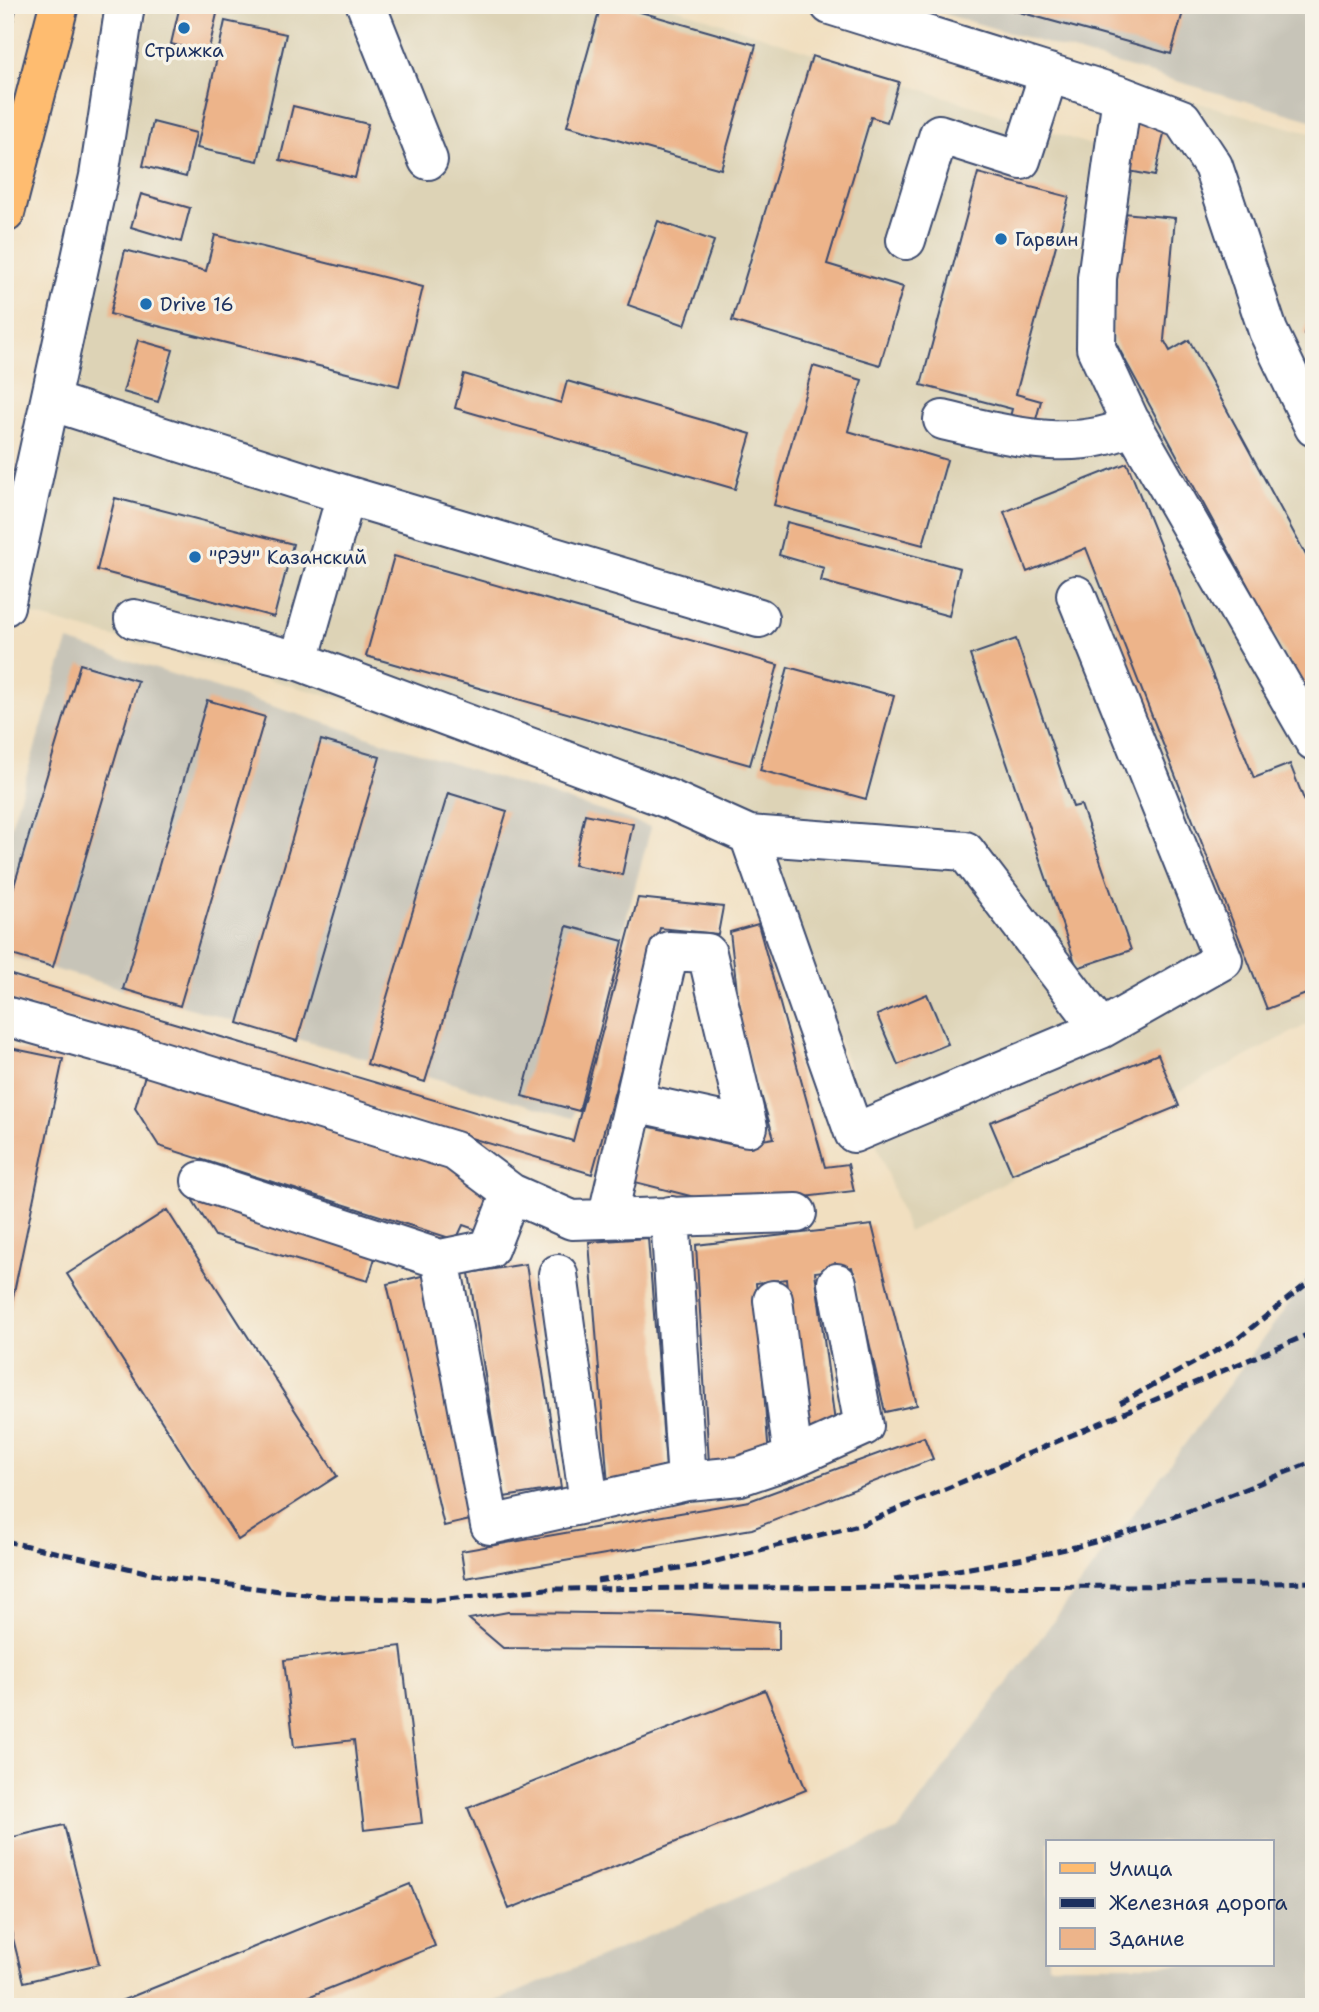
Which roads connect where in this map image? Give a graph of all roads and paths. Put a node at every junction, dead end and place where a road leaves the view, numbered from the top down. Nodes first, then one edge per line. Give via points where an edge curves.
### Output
1 (59, 5) edge
2 (125, 5) edge
3 (366, 5) edge
4 (830, 5) edge
5 (1049, 73) junction
6 (1122, 96) junction
7 (428, 160) dead end
8 (5, 213) edge
9 (906, 240) dead end
10 (50, 401) junction
11 (943, 420) dead end
12 (1133, 425) junction
13 (1314, 426) edge
14 (346, 495) junction
15 (1076, 595) dead end
16 (5, 606) edge
17 (760, 618) dead end
18 (134, 620) dead end
19 (299, 662) junction
20 (1314, 741) edge
21 (749, 835) junction
22 (5, 1016) edge
23 (1101, 1030) junction
24 (634, 1101) junction
25 (201, 1181) dead end
26 (511, 1193) junction
27 (797, 1213) dead end
28 (670, 1216) junction
29 (607, 1219) junction
30 (440, 1259) junction
31 (558, 1274) dead end
32 (837, 1283) dead end
33 (773, 1300) dead end
34 (793, 1458) junction
35 (687, 1481) junction
36 (589, 1503) junction

1 - 8 main road
2 - 10 lane via 99,176
3 - 7 lane
4 - 5 lane
5 - 6 lane
5 - 9 lane via 1021,160 939,134
6 - 12 lane via 1097,278 1096,348
6 - 13 lane via 1182,119 1213,166 1268,331
10 - 14 lane
10 - 16 lane
11 - 12 lane via 1028,440 1113,435
12 - 20 lane
14 - 17 lane
14 - 19 lane
15 - 23 lane via 1223,960
18 - 19 lane
19 - 21 lane via 671,800
21 - 23 lane via 965,851
21 - 23 lane via 854,1133
22 - 26 lane via 455,1151
24 - 24 lane via 748,1127 707,953 669,951
24 - 29 lane
25 - 30 lane
26 - 29 lane via 572,1220
26 - 30 lane via 489,1249
27 - 28 lane
28 - 29 lane
28 - 35 lane
30 - 36 lane via 490,1525
31 - 36 lane
32 - 34 lane via 864,1426
33 - 34 lane
34 - 35 lane via 740,1476
35 - 36 lane

